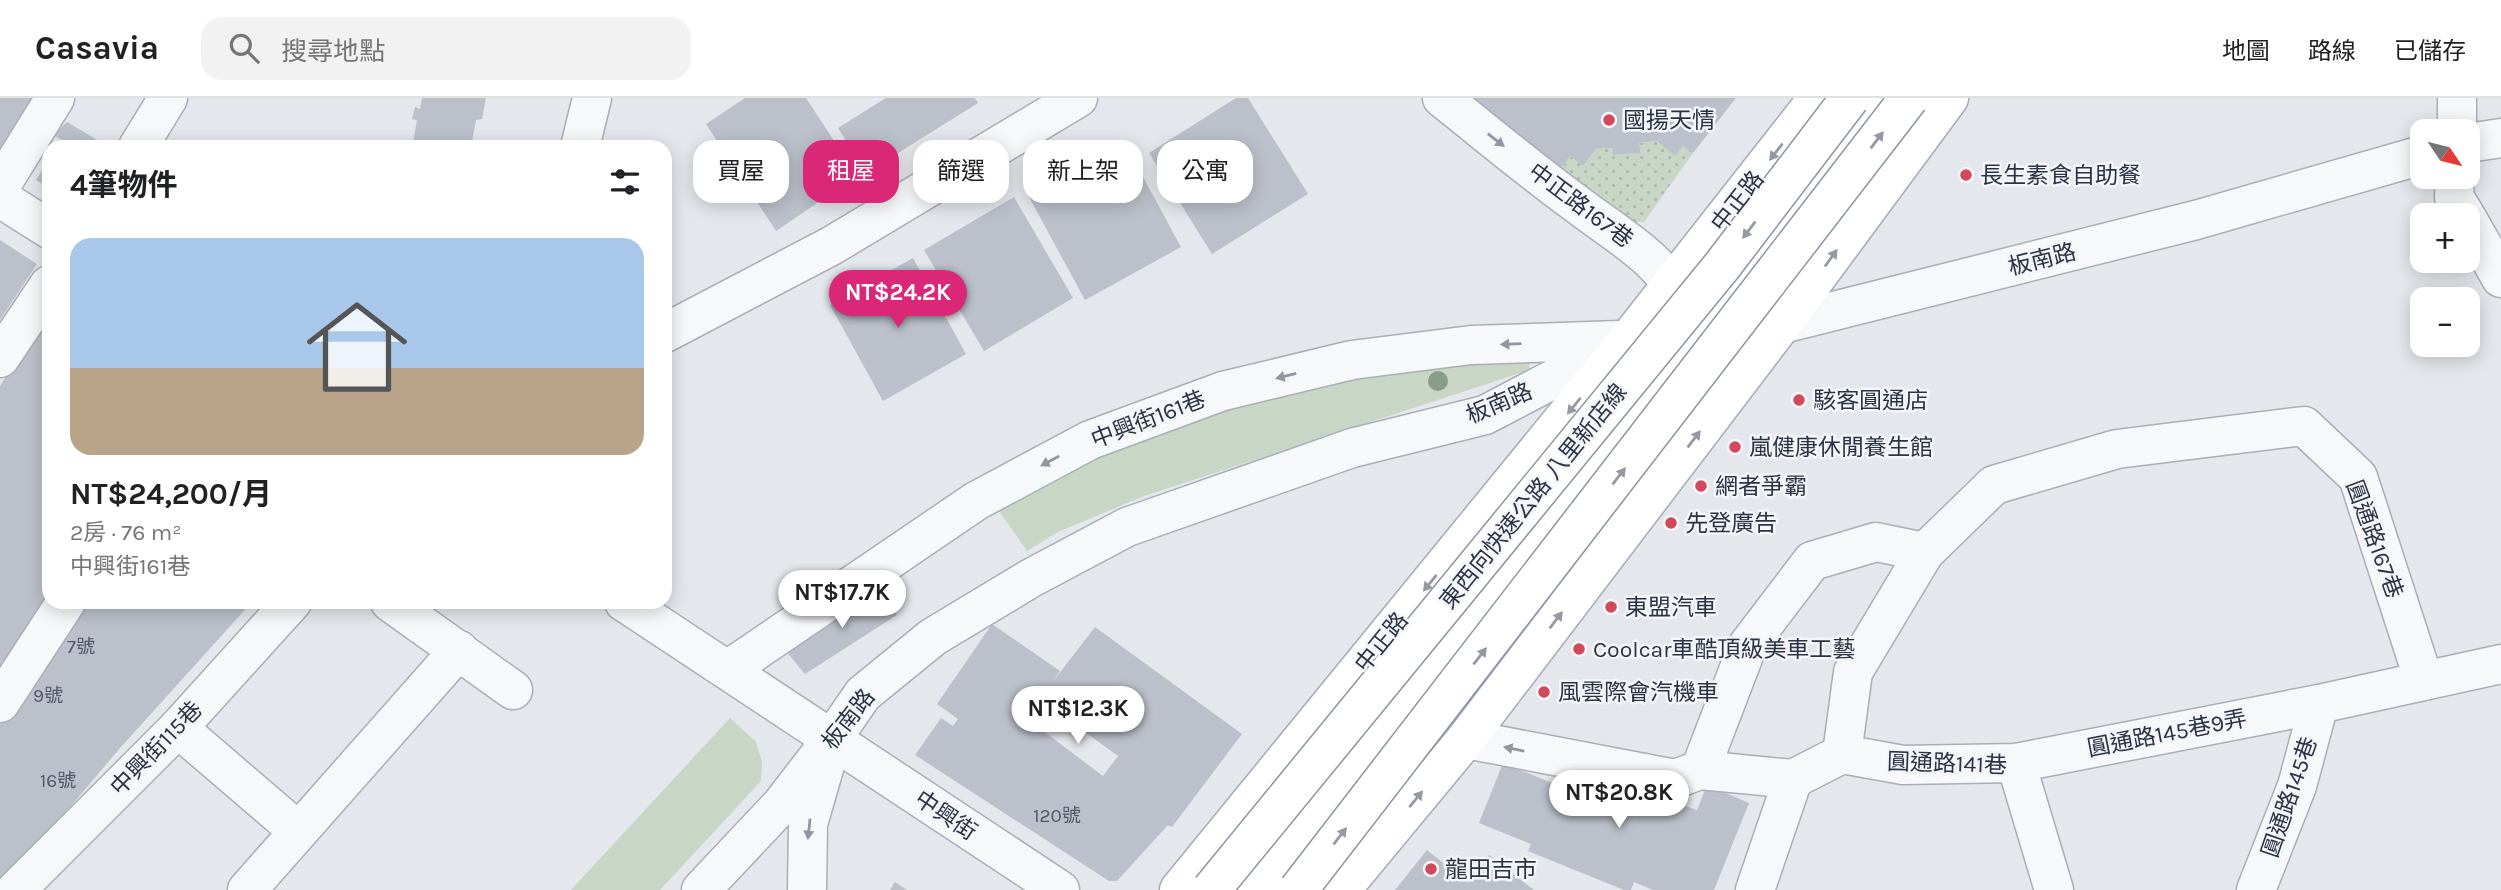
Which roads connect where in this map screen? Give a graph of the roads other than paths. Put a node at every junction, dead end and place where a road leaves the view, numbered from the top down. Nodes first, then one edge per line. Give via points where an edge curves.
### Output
1 (55, 98) edge
2 (168, 98) edge
3 (592, 98) edge
4 (1078, 98) edge
5 (1442, 98) edge
6 (1818, 98) edge
7 (1850, 98) edge
8 (1877, 98) edge
9 (1909, 98) edge
10 (1949, 98) edge
11 (2457, 98) edge
12 (2457, 119) edge
13 (2501, 138) edge
14 (142, 140) edge
15 (582, 140) edge
16 (2480, 141) edge
17 (2410, 158) edge
18 (0, 187) edge
19 (0, 198) edge
20 (42, 225) edge
21 (2480, 241) edge
22 (2501, 278) edge
23 (1674, 282) junction
24 (42, 295) edge
25 (1782, 324) junction
26 (672, 329) edge
27 (1702, 329) junction
28 (1628, 340) junction
29 (0, 358) edge
30 (1925, 552) junction
31 (61, 609) edge
32 (286, 609) edge
33 (400, 609) edge
34 (635, 609) edge
35 (459, 650) junction
36 (2501, 664) edge
37 (729, 669) junction
38 (2424, 681) junction
39 (513, 690) dead end
40 (0, 703) edge
41 (2319, 704) junction
42 (178, 728) junction
43 (832, 739) junction
44 (1465, 739) junction
45 (1842, 754) junction
46 (2016, 763) junction
47 (1700, 770) junction
48 (1793, 779) junction
49 (298, 831) junction
50 (16, 890) edge
51 (247, 890) edge
52 (701, 890) edge
53 (807, 890) edge
54 (1060, 890) edge
55 (1179, 890) edge
56 (1211, 890) edge
57 (1256, 890) edge
58 (1298, 890) edge
59 (1341, 890) edge
60 (1755, 890) edge
61 (2054, 890) edge
62 (2256, 890) edge

1 - 18 street
2 - 14 street
3 - 15 street
4 - 26 street via 831,246
5 -> 23 street, 中正路167巷 via 1649,256
6 -> 23 main road, 中正路
7 -> 56 main road, 東西向快速公路 八里新店線, bridge via 1722,266
8 - 27 main road
58 -> 9 main road, bridge
25 -> 10 main road
11 - 12 street
13 - 16 street
17 - 25 street, 板南路 via 2196,220
19 - 20 street
21 - 22 street
23 - 27 street, 中正路167巷
23 - 28 main road, 中正路
24 - 29 street
25 - 27 street, 板南路
44 -> 25 main road
27 - 28 street, 板南路
27 - 57 main road
28 -> 37 street, 中興街161巷 via 1471,345 1352,360 1223,391 1090,440 976,501
28 - 43 street, 板南路 via 1485,415 1352,448 1127,527 933,637 863,694
28 -> 55 main road, 中正路
30 - 38 street, 圓通路167巷 via 1994,485 2117,449 2304,426 2358,477
30 - 45 street via 1853,672
30 - 47 street via 1877,541 1812,561 1748,645
31 - 40 street
32 - 42 street, 中興街115巷
33 - 35 street
34 - 37 street, 中興街
35 - 39 street
35 - 49 street
36 - 38 street
37 - 43 street, 中興街
38 - 41 street
41 - 46 street, 圓通路145巷9弄
41 - 62 street, 圓通路145巷 via 2297,786
42 - 49 street
42 - 50 street, 中興街115巷
43 - 52 street, 板南路 via 781,805
43 -> 53 street via 808,824
43 - 54 street, 中興街
47 -> 44 street via 1675,779
59 -> 44 main road
45 - 46 street, 圓通路141巷 via 1903,765
45 - 48 street
46 - 61 street, 圓通路141巷
47 - 48 street
48 - 60 street
49 - 51 street

